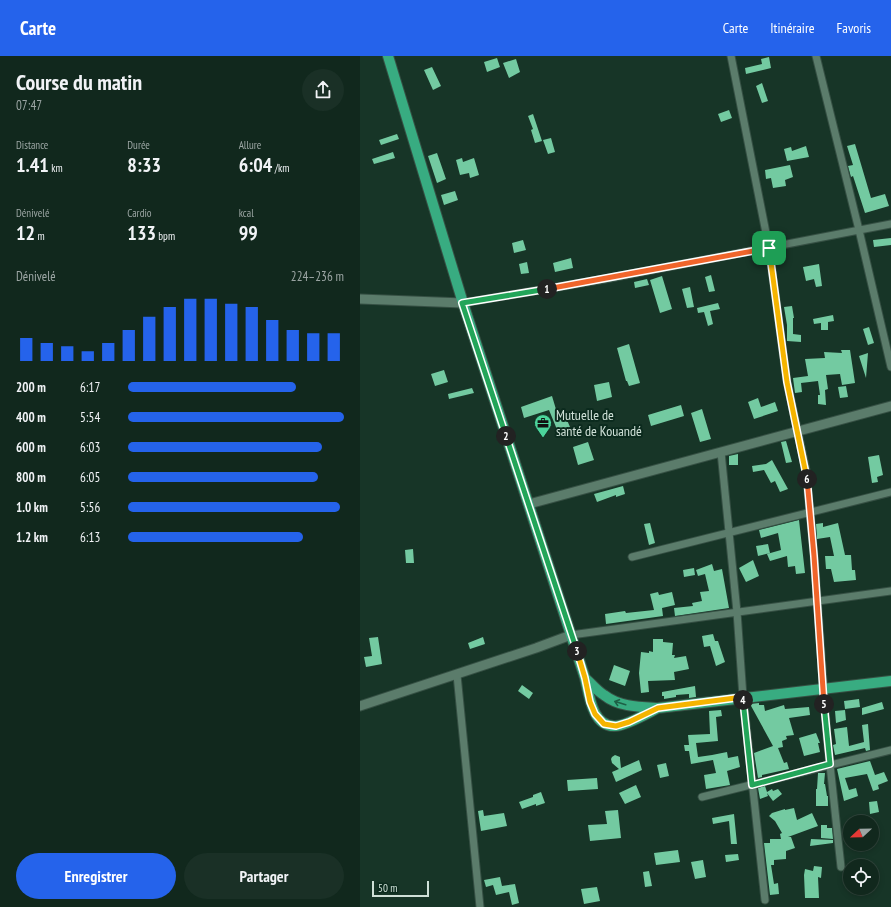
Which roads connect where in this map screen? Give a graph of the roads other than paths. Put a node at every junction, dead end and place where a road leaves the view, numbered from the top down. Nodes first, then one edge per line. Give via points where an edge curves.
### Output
1 (388, 56) edge
2 (731, 56) edge
3 (816, 56) edge
4 (891, 224) edge
5 (859, 230) junction
6 (769, 248) junction
7 (360, 299) edge
8 (462, 303) junction
9 (891, 367) edge
10 (891, 406) edge
11 (797, 431) junction
12 (721, 452) junction
13 (891, 492) edge
14 (528, 504) junction
15 (810, 513) junction
16 (729, 533) junction
17 (632, 557) dead end
18 (891, 591) edge
19 (817, 600) junction
20 (737, 612) junction
21 (571, 635) junction
22 (456, 675) junction
23 (585, 678) junction
24 (891, 681) edge
25 (823, 688) junction
26 (743, 697) junction
27 (360, 706) edge
28 (658, 708) junction
29 (891, 750) edge
30 (830, 764) junction
31 (752, 785) junction
32 (702, 797) dead end
33 (841, 867) dead end
34 (765, 900) dead end
35 (480, 907) edge

1 - 8 main road
2 - 6 street
3 - 5 street
4 - 5 street
5 - 6 street
5 - 9 street
6 - 8 street
6 - 11 street via 787,382
7 - 8 street
8 - 14 main road
10 - 11 street
11 - 12 street
11 - 15 street via 806,470
12 - 14 street
12 - 16 street
13 - 15 street
14 - 21 main road
15 - 16 street
15 - 19 street
16 - 17 street
16 - 20 street
18 - 19 street
19 - 20 street
19 - 25 street
20 - 21 street
20 - 26 street
21 - 22 street
21 - 23 main road
22 - 27 street
22 - 35 street
28 -> 23 main road via 616,702
23 - 28 main road via 590,702 595,714 604,724 616,726
24 - 25 main road
25 - 26 main road
25 - 30 street
26 - 28 main road
26 - 31 street
29 - 30 street
30 - 31 street
30 - 33 street
31 - 32 street
31 - 34 street

